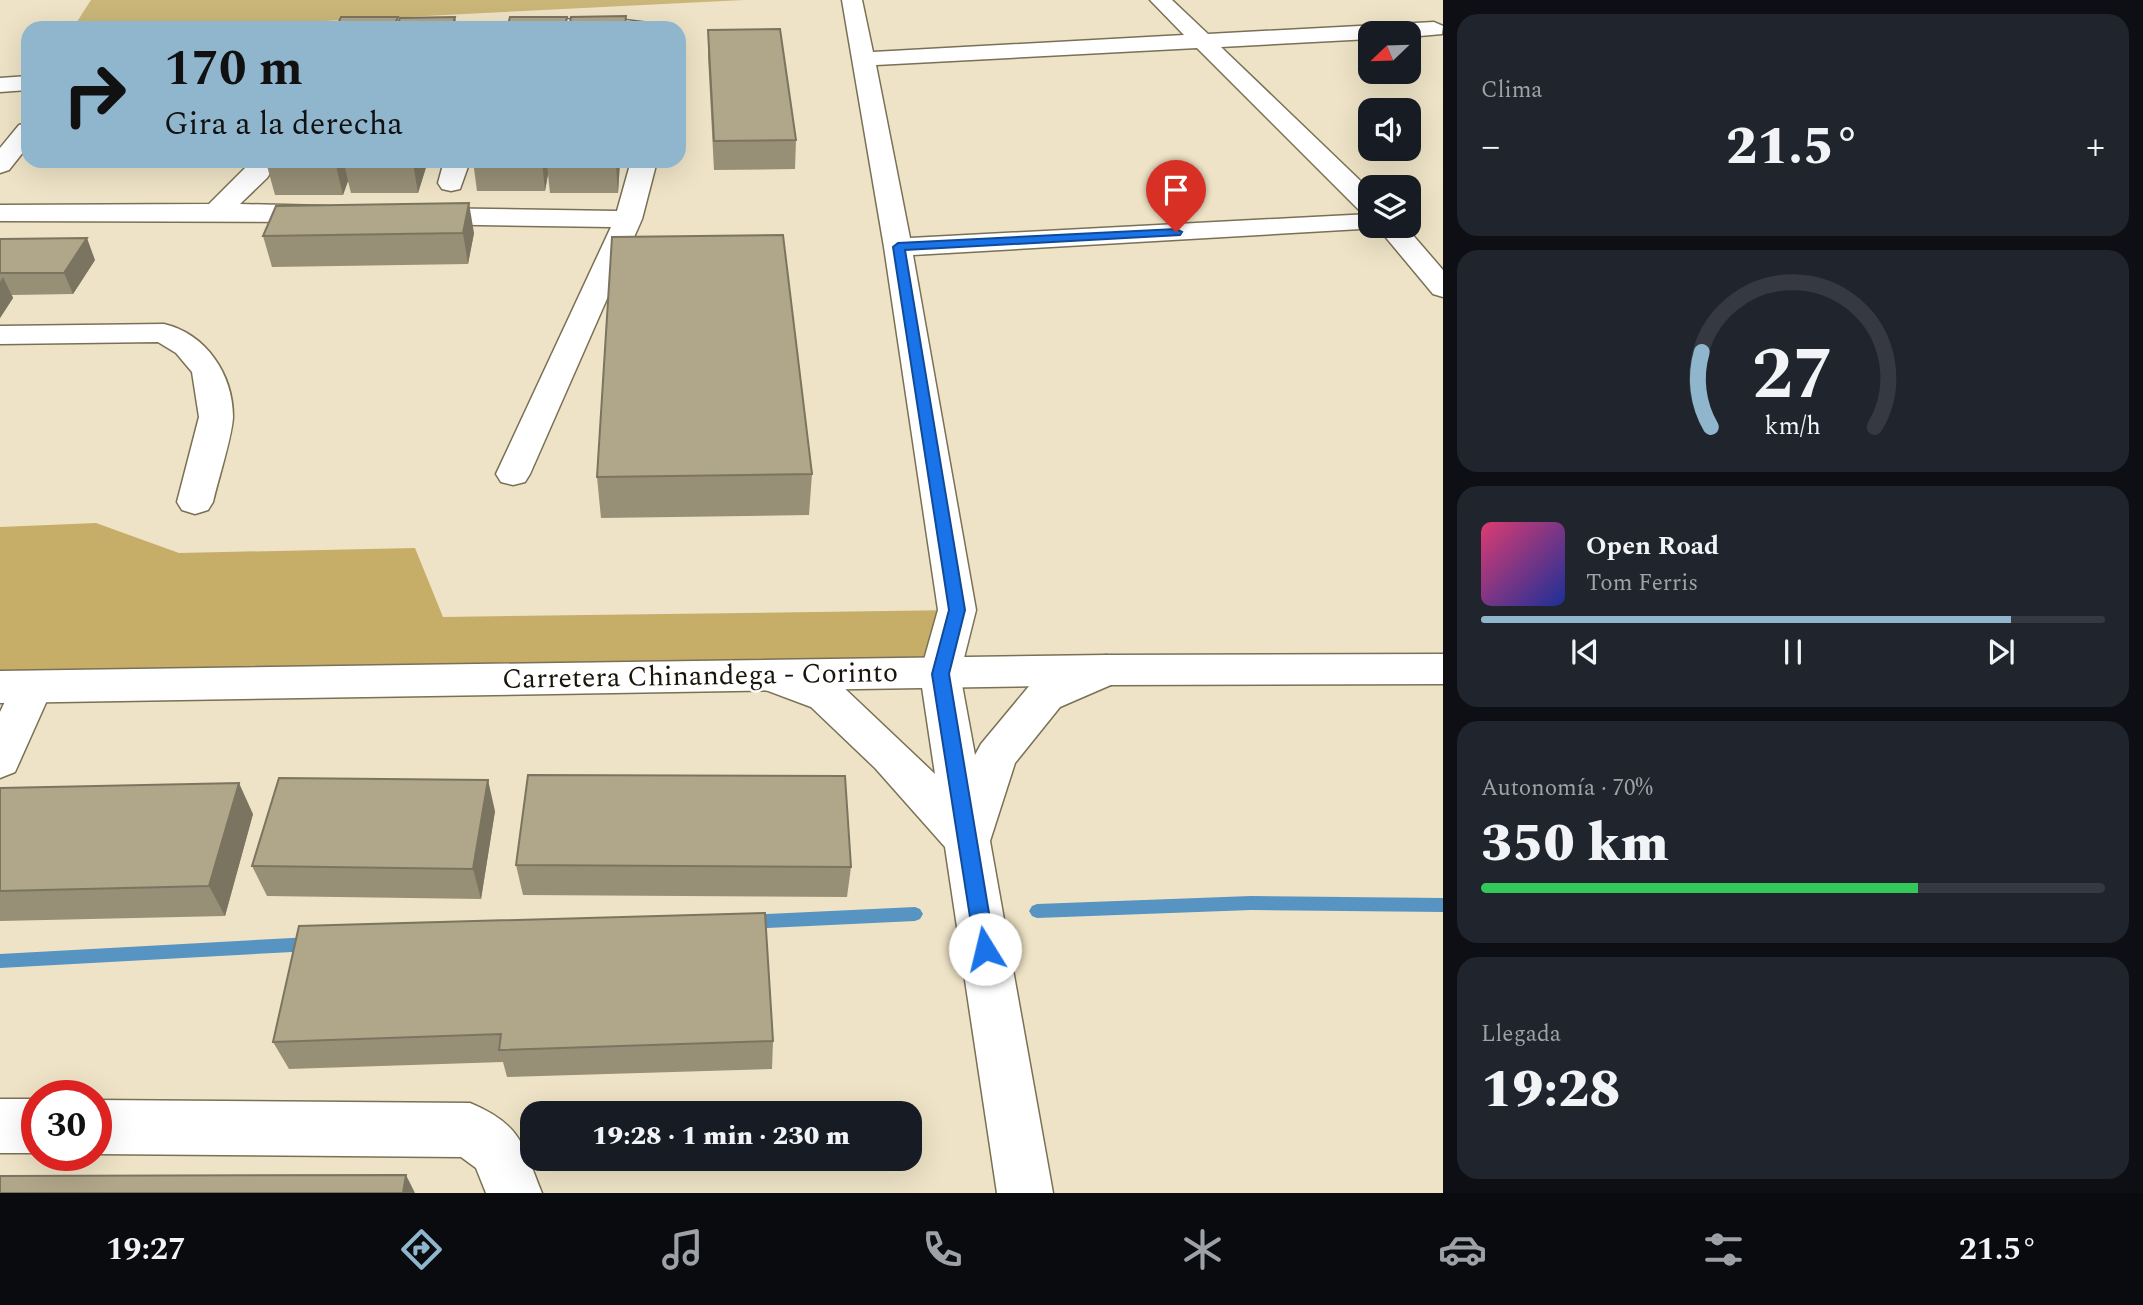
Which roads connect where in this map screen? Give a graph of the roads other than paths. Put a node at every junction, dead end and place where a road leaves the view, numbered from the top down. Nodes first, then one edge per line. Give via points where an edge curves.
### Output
1 (852, 0) edge
2 (1160, 0) edge
3 (1440, 26) edge
4 (1200, 41) junction
5 (862, 60) junction
6 (21, 84) edge
7 (0, 85) edge
8 (16, 139) edge
9 (0, 165) edge
10 (261, 168) edge
11 (642, 168) edge
12 (1358, 193) edge
13 (216, 212) junction
14 (0, 213) edge
15 (353, 215) edge
16 (394, 215) edge
17 (628, 219) junction
18 (1358, 223) edge
19 (1401, 238) edge
20 (898, 247) junction
21 (1443, 288) edge
22 (0, 334) edge
23 (513, 474) dead end
24 (195, 502) dead end
25 (1443, 669) edge
26 (1106, 670) junction
27 (940, 674) junction
28 (775, 677) junction
29 (16, 687) edge
30 (0, 760) edge
31 (968, 841) junction
32 (0, 1126) edge
33 (21, 1126) edge
34 (112, 1127) edge
35 (514, 1193) edge
36 (1025, 1193) edge

1 - 5 main road
2 - 4 main road
3 - 4 main road
4 - 5 main road
4 - 12 main road
5 - 20 main road
6 - 7 main road
8 - 9 main road
10 - 13 main road
11 - 17 main road
13 - 14 main road
13 - 15 main road
16 - 17 main road
17 - 23 main road
18 - 20 main road
19 - 21 main road
20 - 27 main road via 957,610
22 - 24 main road via 164,333 187,346 208,370 216,417
25 - 26 main road, Carretera Chinandega - Corinto
26 - 27 main road, Carretera Chinandega - Corinto
26 - 31 main road via 1045,696 1004,746 996,756
27 - 28 main road, Carretera Chinandega - Corinto
27 - 31 main road
28 - 29 main road, Carretera Chinandega - Corinto
28 - 31 main road via 825,696 890,756
29 - 30 main road
31 - 36 main road
32 - 33 main road
34 - 35 main road via 470,1130 496,1149

